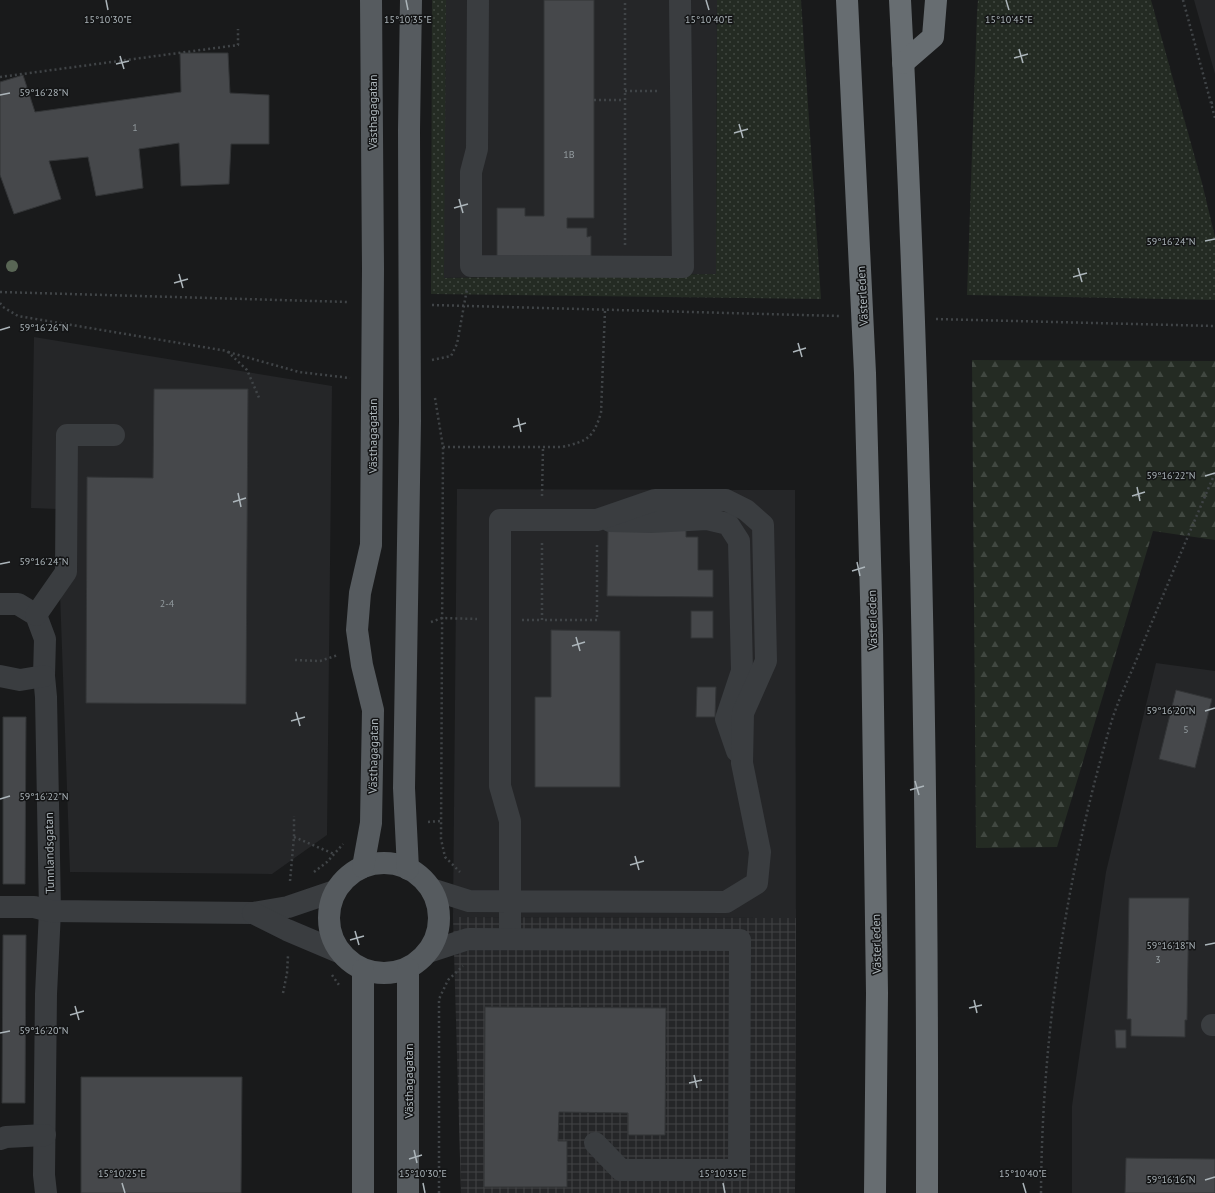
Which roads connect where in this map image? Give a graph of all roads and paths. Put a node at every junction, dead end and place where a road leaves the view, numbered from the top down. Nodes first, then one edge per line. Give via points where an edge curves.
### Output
1 (371, 0) edge
2 (411, 0) edge
3 (478, 0) edge
4 (625, 0) edge
5 (680, 0) edge
6 (847, 0) edge
7 (900, 0) edge
8 (936, 0) edge
9 (1183, 0) edge
10 (238, 29) dead end
11 (903, 63) junction
12 (0, 77) edge
13 (625, 91) junction
14 (681, 91) junction
15 (594, 100) dead end
16 (624, 100) junction
17 (1215, 102) edge
18 (1211, 103) junction
19 (1215, 118) edge
20 (471, 266) junction
21 (624, 267) junction
22 (0, 292) edge
23 (300, 301) dead end
24 (0, 303) edge
25 (524, 307) dead end
26 (605, 310) junction
27 (840, 316) dead end
28 (936, 319) dead end
29 (1215, 326) edge
30 (227, 352) junction
31 (429, 360) dead end
32 (357, 378) dead end
33 (434, 392) dead end
34 (260, 400) dead end
35 (114, 436) dead end
36 (443, 447) junction
37 (543, 447) junction
38 (1215, 474) edge
39 (542, 520) junction
40 (597, 520) junction
41 (0, 604) edge
42 (36, 615) junction
43 (0, 676) edge
44 (44, 676) junction
45 (742, 763) junction
46 (294, 816) dead end
47 (294, 837) junction
48 (334, 854) dead end
49 (363, 867) junction
50 (408, 869) junction
51 (290, 883) dead end
52 (431, 889) junction
53 (335, 891) junction
54 (469, 901) junction
55 (510, 902) junction
56 (0, 907) edge
57 (50, 911) junction
58 (253, 913) junction
59 (510, 938) junction
60 (468, 939) junction
61 (339, 952) junction
62 (428, 952) junction
63 (288, 954) dead end
64 (408, 969) junction
65 (363, 970) junction
66 (283, 993) dead end
67 (45, 1135) junction
68 (0, 1138) edge
69 (595, 1143) dead end
70 (46, 1193) edge
71 (363, 1193) edge
72 (408, 1193) edge
73 (439, 1193) edge
74 (875, 1193) edge
75 (928, 1193) edge
76 (1042, 1193) edge

1 - 49 main road, Västhagagatan via 371,545 360,593 357,630 373,710 371,823
2 - 50 main road via 410,429 404,788
3 - 20 street via 477,149 471,172
4 - 13 path
5 - 14 street
6 - 74 highway, Västerleden via 866,374 877,993
7 - 11 highway
8 - 11 highway via 933,37
9 - 18 path
10 - 12 path via 238,46
11 - 75 highway via 919,481 926,821
13 - 14 path
13 - 16 path
14 - 21 street via 683,267
15 - 16 path
16 - 21 path
17 - 18 path
18 - 19 path
20 - 21 street
20 - 31 path via 457,344 451,356
22 - 23 path
24 - 30 path via 18,316
25 - 26 path
26 - 27 path
26 - 37 path via 601,413 596,428 578,443 562,447
28 - 29 path
30 - 32 path via 298,372
30 - 34 path via 247,370
33 - 36 path
35 - 42 street via 67,435 66,572
36 - 37 path
36 - 54 path via 441,839 445,857 466,876
37 - 39 path
38 - 76 path via 1112,721 1085,821 1053,1002 1045,1097
39 - 40 street
39 - 40 path via 542,620 597,620
39 - 55 street via 500,520 500,786 510,821
40 - 45 street via 651,522 707,519 728,524 739,541 742,671 726,719
40 - 45 street via 655,500 726,500 746,510 763,525 766,661 743,713
41 - 42 street via 18,604
42 - 44 street, Tunnlandsgatan via 45,639
43 - 44 street via 20,680
44 - 57 street, Tunnlandsgatan
45 - 55 street via 760,852 757,883 726,902
46 - 47 path
47 - 48 path
47 - 51 path
49 - 50 main road via 379,863 395,864
49 - 53 main road via 340,883
50 - 52 main road via 414,871
52 - 54 street
52 - 62 main road via 439,919 435,941
53 - 58 street, Tunnlandsgatan via 288,907
53 - 61 main road via 328,913 332,940
54 - 55 street
55 - 59 street
56 - 57 street via 34,907
57 - 58 street, Tunnlandsgatan
57 - 67 street, Tunnlandsgatan via 46,994
58 - 61 street, Tunnlandsgatan
59 - 60 street
59 - 69 street via 740,940 739,1170 621,1170
60 - 62 street
60 - 73 path via 468,959 448,980 439,999
61 - 65 main road via 348,963
62 - 64 main road
63 - 66 path
64 - 65 main road via 394,974
64 - 72 main road, Västhagagatan
65 - 71 main road
67 - 68 street
67 - 70 street, Tunnlandsgatan

